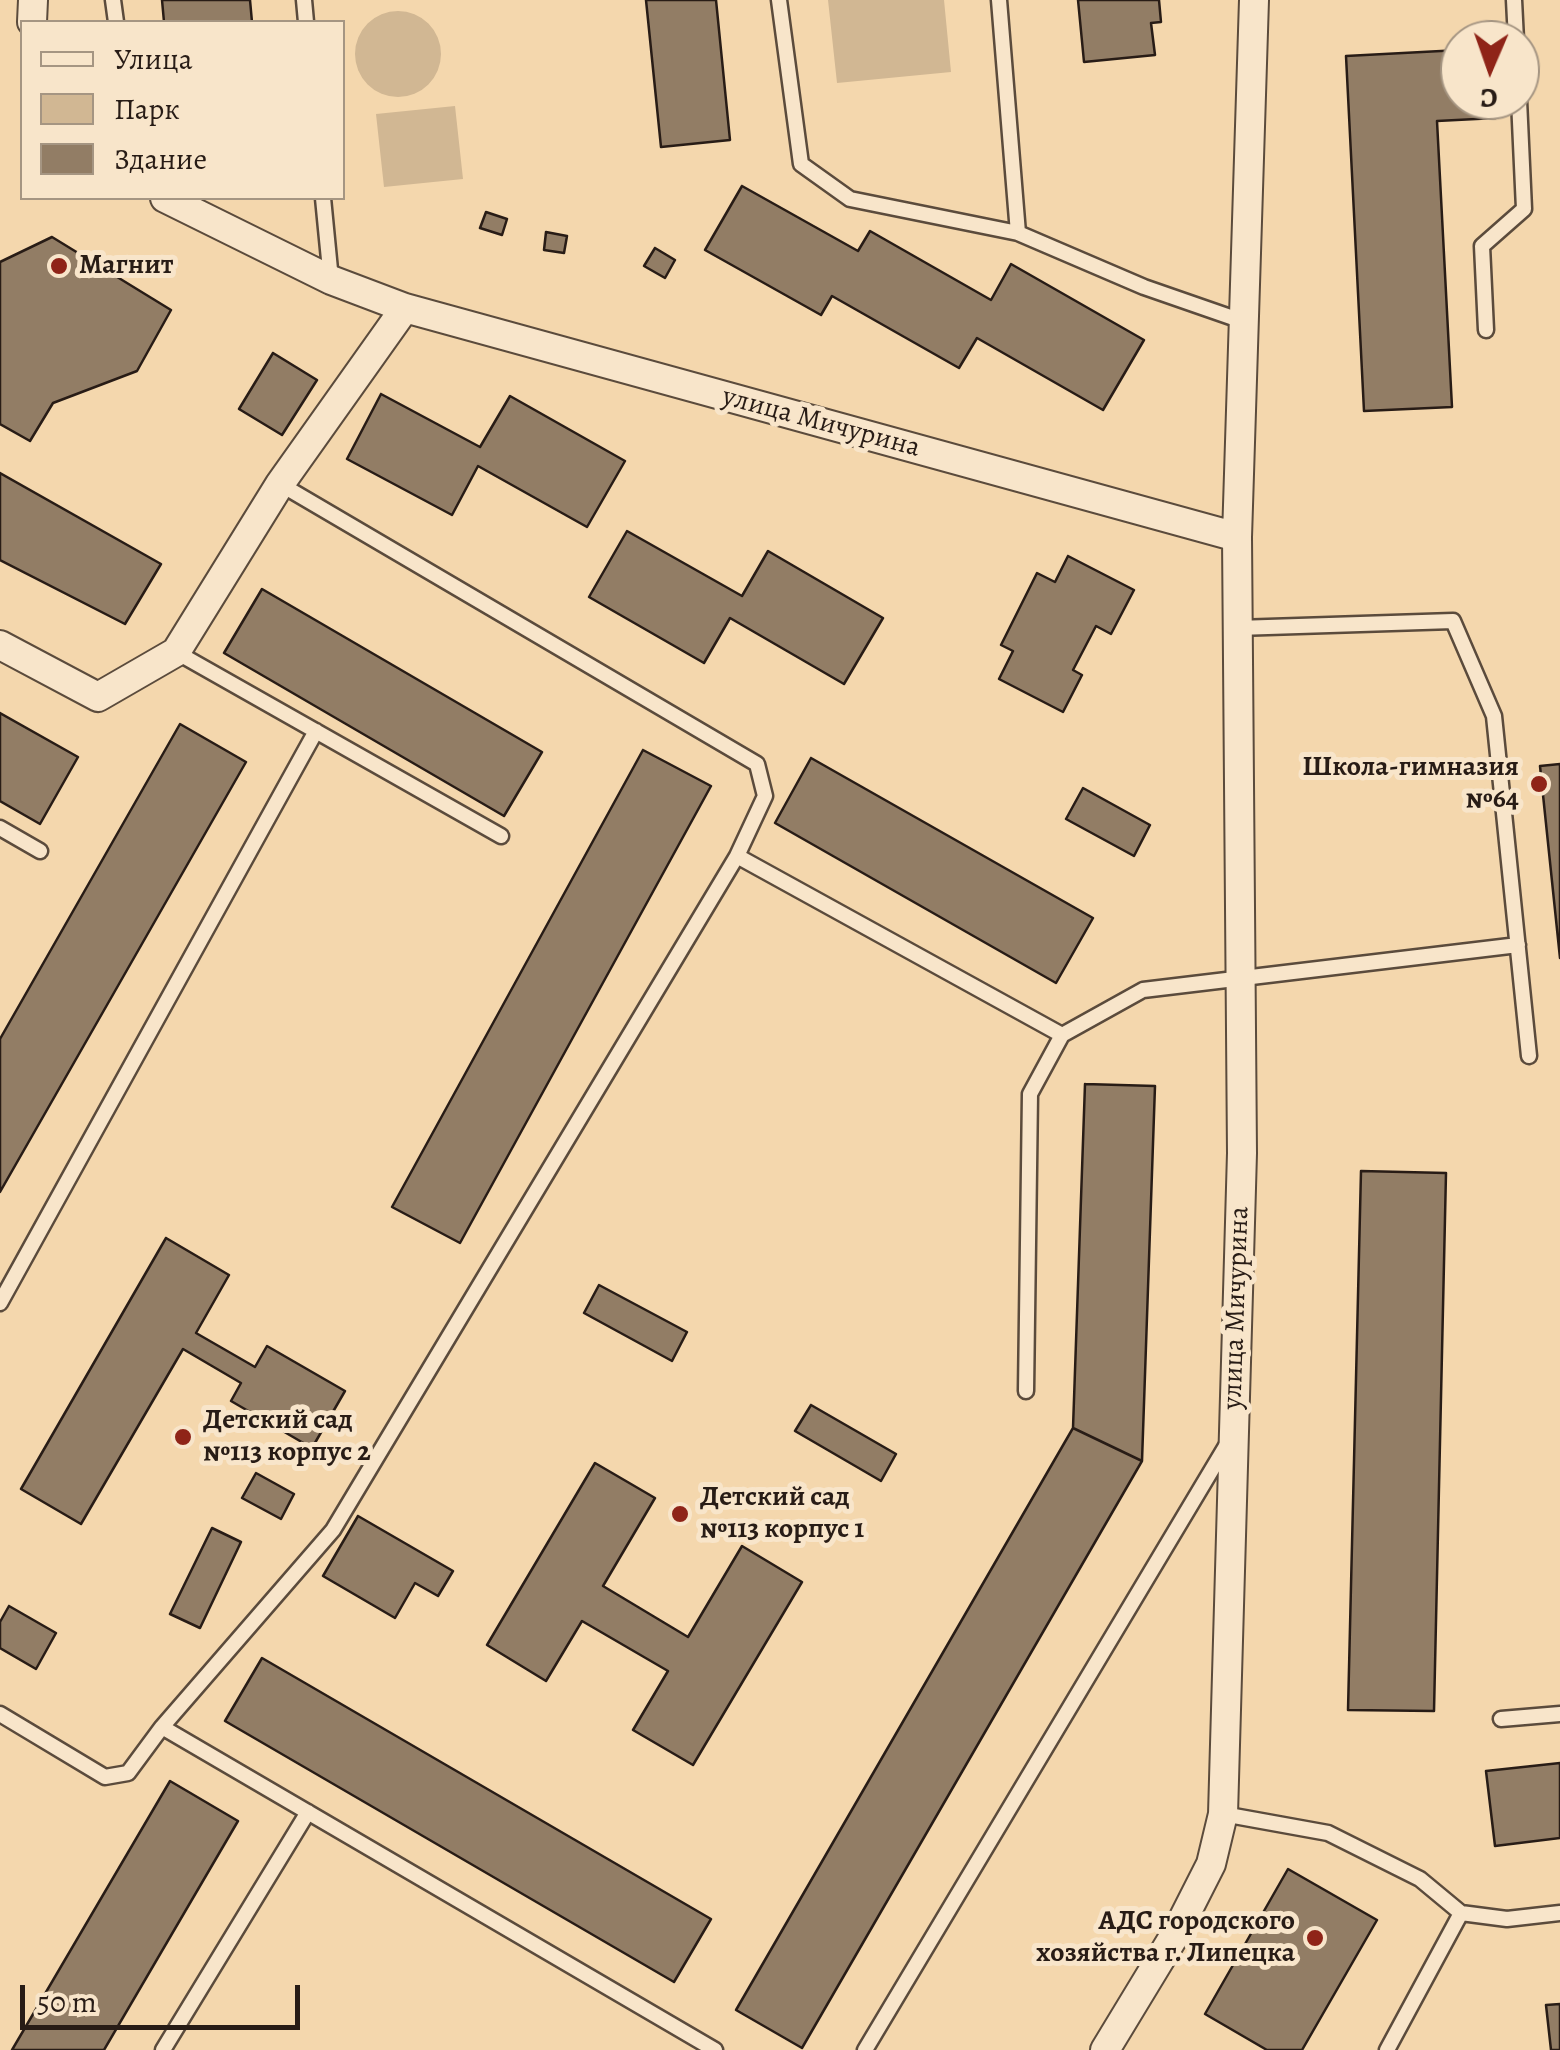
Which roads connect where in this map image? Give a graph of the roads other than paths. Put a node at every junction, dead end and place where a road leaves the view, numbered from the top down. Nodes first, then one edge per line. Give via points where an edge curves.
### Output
1 (779, 0) edge
2 (999, 0) edge
3 (1254, 0) edge
4 (1520, 120) edge
5 (169, 200) edge
6 (323, 200) edge
7 (1018, 233) junction
8 (331, 280) junction
9 (405, 308) junction
10 (1242, 321) junction
11 (1486, 330) dead end
12 (280, 484) junction
13 (1237, 537) junction
14 (1237, 628) junction
15 (0, 645) edge
16 (176, 652) junction
17 (316, 731) junction
18 (0, 828) edge
19 (501, 836) dead end
20 (40, 851) dead end
21 (736, 856) junction
22 (1518, 946) junction
23 (1240, 980) junction
24 (1062, 1035) junction
25 (1529, 1056) dead end
26 (0, 1303) edge
27 (1026, 1391) dead end
28 (1233, 1434) junction
29 (0, 1714) edge
30 (1560, 1714) edge
31 (1501, 1720) dead end
32 (162, 1728) junction
33 (308, 1812) junction
34 (1223, 1814) junction
35 (1462, 1912) junction
36 (1560, 1913) edge
37 (163, 2050) edge
38 (715, 2050) edge
39 (866, 2050) edge
40 (1105, 2050) edge
41 (1386, 2050) edge

1 - 7 lane via 801,164 850,199
2 - 7 lane
3 - 10 street, улица Мичурина
4 - 11 lane via 1524,209 1482,246
5 - 8 street, улица Мичурина
6 - 8 lane
7 - 10 lane via 1144,288
8 - 9 street, улица Мичурина
9 - 12 street
9 - 13 street, улица Мичурина
10 - 13 street, улица Мичурина
12 - 16 street
12 - 21 lane via 757,764 764,796
13 - 14 street, улица Мичурина
14 - 22 lane via 1453,621 1494,716
14 - 23 street, улица Мичурина
15 - 16 street via 98,697
16 - 17 lane
17 - 19 lane
17 - 26 lane
18 - 20 lane
21 - 24 lane
21 - 32 lane via 333,1530
22 - 23 lane
22 - 25 lane
23 - 24 lane via 1143,990
23 - 28 street, улица Мичурина
24 - 27 lane via 1030,1094
28 - 34 street, улица Мичурина
28 - 39 lane
29 - 32 lane via 105,1777 128,1773
30 - 31 lane
32 - 33 lane
33 - 37 lane
33 - 38 lane
34 - 35 lane via 1328,1833 1420,1879
34 - 40 street, улица Мичурина via 1211,1864
35 - 36 lane via 1507,1919
35 - 41 lane

